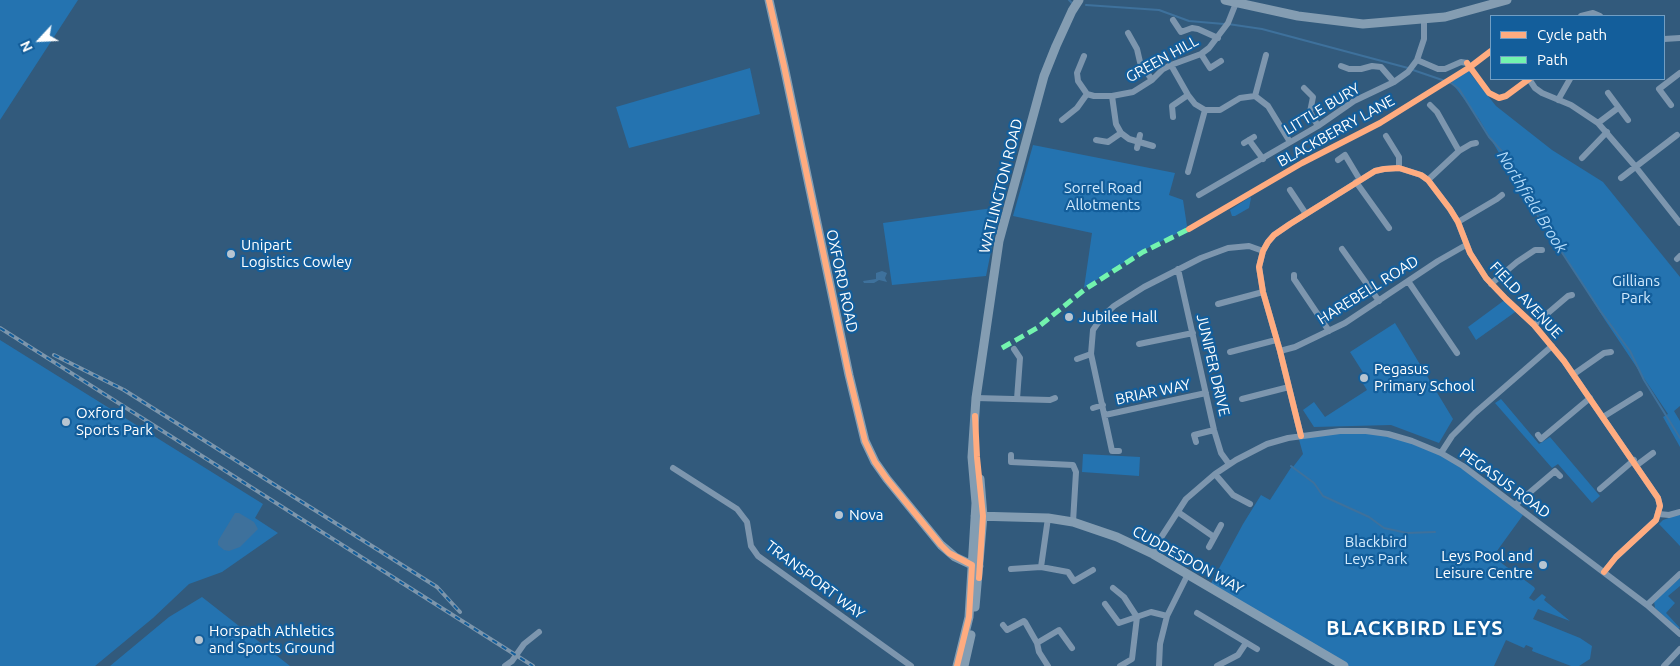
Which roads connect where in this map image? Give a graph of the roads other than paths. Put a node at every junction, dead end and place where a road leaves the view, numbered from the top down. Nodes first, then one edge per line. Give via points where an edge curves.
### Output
1 (769, 0) edge
2 (1079, 0) edge
3 (1225, 0) edge
4 (1506, 0) edge
5 (1236, 3) junction
6 (1585, 15) edge
7 (1598, 15) edge
8 (1173, 20) dead end
9 (1424, 20) junction
10 (1128, 34) dead end
11 (1219, 37) junction
12 (1680, 38) edge
13 (1665, 39) edge
14 (1201, 54) junction
15 (1266, 55) dead end
16 (1084, 56) dead end
17 (1221, 61) dead end
18 (1466, 63) dead end
19 (1171, 65) junction
20 (1413, 65) junction
21 (1341, 66) dead end
22 (1680, 73) edge
23 (1152, 80) junction
24 (1530, 80) edge
25 (1569, 80) edge
26 (1394, 82) junction
27 (1304, 88) dead end
28 (1608, 93) dead end
29 (1087, 94) junction
30 (1188, 95) junction
31 (1112, 96) junction
32 (1255, 96) junction
33 (1558, 100) junction
34 (1430, 105) dead end
35 (1670, 105) dead end
36 (1618, 108) junction
37 (1205, 110) junction
38 (1173, 117) dead end
39 (1062, 120) dead end
40 (1628, 120) dead end
41 (1598, 123) junction
42 (1318, 126) junction
43 (1606, 132) junction
44 (1121, 133) junction
45 (1140, 135) dead end
46 (1677, 135) dead end
47 (1386, 136) dead end
48 (1096, 140) dead end
49 (1249, 140) dead end
50 (1290, 142) junction
51 (1476, 143) dead end
52 (1137, 145) junction
53 (1153, 146) dead end
54 (1459, 152) junction
55 (1263, 158) junction
56 (1582, 158) dead end
57 (1338, 160) dead end
58 (1636, 166) junction
59 (1398, 168) junction
60 (1188, 172) dead end
61 (1621, 178) dead end
62 (1428, 180) junction
63 (1358, 181) junction
64 (1290, 190) dead end
65 (1199, 195) dead end
66 (1502, 195) dead end
67 (1306, 214) junction
68 (1458, 222) junction
69 (1680, 223) edge
70 (1389, 228) dead end
71 (1466, 245) junction
72 (1342, 250) dead end
73 (1542, 250) dead end
74 (1263, 251) junction
75 (1178, 269) junction
76 (1294, 275) dead end
77 (1408, 281) junction
78 (1492, 284) junction
79 (1263, 292) junction
80 (1572, 295) dead end
81 (1380, 301) junction
82 (1218, 304) dead end
83 (1534, 325) junction
84 (1329, 331) junction
85 (1193, 333) junction
86 (1276, 340) junction
87 (1139, 344) dead end
88 (1552, 346) junction
89 (1014, 349) dead end
90 (1280, 351) junction
91 (1230, 352) dead end
92 (1611, 352) dead end
93 (1457, 353) dead end
94 (1091, 354) junction
95 (1077, 359) dead end
96 (1574, 374) junction
97 (1288, 387) junction
98 (1206, 393) junction
99 (1640, 394) dead end
100 (976, 398) junction
101 (1055, 398) dead end
102 (1590, 398) junction
103 (1016, 399) junction
104 (1242, 399) dead end
105 (1103, 406) junction
106 (1093, 408) dead end
107 (1105, 415) junction
108 (1603, 417) junction
109 (1214, 430) junction
110 (1538, 435) dead end
111 (1300, 436) junction
112 (1196, 442) dead end
113 (1119, 451) dead end
114 (1441, 453) junction
115 (1653, 453) dead end
116 (1011, 455) dead end
117 (1635, 462) junction
118 (1229, 464) junction
119 (673, 468) dead end
120 (1215, 474) junction
121 (1560, 476) dead end
122 (1600, 488) dead end
123 (1248, 500) dead end
124 (1515, 504) junction
125 (1178, 512) junction
126 (1680, 512) edge
127 (1658, 514) junction
128 (979, 516) junction
129 (1048, 518) junction
130 (1073, 522) junction
131 (1221, 526) dead end
132 (1214, 537) junction
133 (941, 545) junction
134 (1209, 547) dead end
135 (1153, 554) junction
136 (976, 555) junction
137 (976, 566) junction
138 (1041, 566) junction
139 (1011, 569) dead end
140 (1092, 570) dead end
141 (1604, 572) junction
142 (1188, 574) junction
143 (1680, 574) edge
144 (1113, 588) dead end
145 (1105, 604) dead end
146 (1647, 605) junction
147 (1197, 613) dead end
148 (1166, 616) junction
149 (1137, 617) junction
150 (1006, 630) dead end
151 (539, 632) dead end
152 (1680, 634) edge
153 (1037, 643) junction
154 (1246, 643) junction
155 (1072, 648) dead end
156 (1257, 649) dead end
157 (1680, 649) edge
158 (505, 666) edge
159 (911, 666) edge
160 (960, 666) edge
161 (1048, 666) edge
162 (1120, 666) edge
163 (1159, 666) edge
164 (1217, 666) edge
165 (1344, 666) edge
166 (1664, 666) edge

1 - 133 street, OXFORD ROAD via 865,441 887,479
2 - 100 street, WATLINGTON ROAD via 1044,76 1006,214
3 - 5 street
4 - 9 street
5 - 9 street via 1354,23
5 - 11 street, GREEN HILL
6 - 7 street
8 - 11 street via 1181,32 1192,28
9 - 20 street via 1425,34
10 - 23 street
11 - 14 street, GREEN HILL
12 - 13 street
14 - 17 street via 1210,68
14 - 19 street, GREEN HILL
15 - 32 street
16 - 29 street via 1077,73 1078,81
18 - 20 street via 1445,69
19 - 23 street, GREEN HILL
19 - 30 street
20 - 26 street, LITTLE BURY
21 - 26 street via 1355,69 1381,67
22 - 35 street via 1657,86
23 - 31 street, GREEN HILL via 1132,92
24 - 33 street via 1542,93
25 - 33 street
26 - 42 street, LITTLE BURY via 1354,101
27 - 42 street via 1313,98 1310,112
28 - 36 street
29 - 31 street, GREEN HILL
29 - 39 street
30 - 37 street
30 - 38 street via 1172,106
31 - 44 street via 1116,124
32 - 37 street via 1240,98 1220,110
32 - 50 street via 1268,106
33 - 41 street
34 - 54 street
36 - 40 street
36 - 41 street
37 - 60 street
41 - 43 street
42 - 50 street, LITTLE BURY
43 - 56 street
43 - 58 street
44 - 48 street via 1108,142
44 - 52 street
45 - 52 street
46 - 58 street
47 - 59 street via 1398,154
49 - 55 street
50 - 55 street, LITTLE BURY
51 - 54 street
52 - 53 street
54 - 62 street
55 - 65 street, LITTLE BURY
57 - 63 street via 1345,156
58 - 61 street
58 - 69 street
59 - 62 street
59 - 63 street via 1379,170
62 - 68 street, FIELD AVENUE
63 - 67 street
63 - 70 street
64 - 67 street
66 - 68 street
67 - 74 street via 1274,235
68 - 71 street, FIELD AVENUE
71 - 77 street, HAREBELL ROAD
71 - 78 street, FIELD AVENUE
72 - 81 street
73 - 78 street via 1535,250 1523,258
74 - 75 street via 1249,246 1228,248
74 - 79 street via 1259,267
75 - 85 street, JUNIPER DRIVE
75 - 94 street via 1114,306 1102,317 1093,330
76 - 84 street
77 - 81 street, HAREBELL ROAD
77 - 93 street
78 - 83 street, FIELD AVENUE
79 - 82 street
79 - 86 street
80 - 83 street
81 - 84 street, HAREBELL ROAD
83 - 88 street, FIELD AVENUE
84 - 90 street, HAREBELL ROAD
85 - 87 street
85 - 98 street, JUNIPER DRIVE
86 - 90 street
86 - 91 street
88 - 96 street, FIELD AVENUE
88 - 114 street via 1475,413 1452,436
89 - 103 street via 1020,358
90 - 97 street
92 - 96 street via 1604,353
94 - 95 street
94 - 105 street
96 - 102 street, FIELD AVENUE
97 - 104 street
97 - 111 street
98 - 107 street, BRIAR WAY
98 - 109 street, JUNIPER DRIVE
99 - 108 street
100 - 103 street
100 - 128 street, WATLINGTON ROAD
101 - 103 street
102 - 108 street, FIELD AVENUE
102 - 110 street via 1542,438
105 - 106 street
105 - 107 street
107 - 113 street via 1112,451
108 - 117 street, FIELD AVENUE
109 - 112 street via 1194,435
109 - 118 street, JUNIPER DRIVE
111 - 114 street, PEGASUS ROAD via 1366,430 1388,434
111 - 118 street, PEGASUS ROAD via 1267,444
114 - 124 street, PEGASUS ROAD
115 - 117 street
116 - 130 street via 1011,462 1075,465
117 - 122 street
117 - 127 street, FIELD AVENUE via 1658,498
118 - 120 street, PEGASUS ROAD
119 - 159 street, TRANSPORT WAY via 737,509 747,522 751,546 758,556
120 - 123 street via 1233,495
120 - 125 street, PEGASUS ROAD via 1186,499
121 - 124 street via 1556,471
124 - 141 street, PEGASUS ROAD
125 - 132 street
125 - 135 street, PEGASUS ROAD
126 - 127 street
127 - 141 street
128 - 129 street, CUDDESDON WAY
128 - 136 street, WATLINGTON ROAD
129 - 130 street, CUDDESDON WAY
129 - 138 street
130 - 135 street, CUDDESDON WAY via 1118,537
131 - 132 street
132 - 134 street
133 - 136 street, OXFORD ROAD via 961,554
133 - 137 street, OXFORD ROAD via 949,553
135 - 142 street, CUDDESDON WAY
136 - 137 street, WATLINGTON ROAD
137 - 160 street, WATLINGTON ROAD via 970,641
138 - 139 street
138 - 140 street via 1068,572 1074,581
141 - 146 street, PEGASUS ROAD
142 - 148 street
142 - 165 street, CUDDESDON WAY
143 - 146 street
144 - 149 street via 1124,597
145 - 149 street via 1118,623
146 - 152 street, PEGASUS ROAD
147 - 154 street
148 - 149 street via 1151,612
148 - 163 street
149 - 162 street via 1132,658
150 - 153 street via 1024,621
151 - 158 street
153 - 155 street via 1060,630
153 - 161 street
154 - 156 street
154 - 164 street via 1238,655
157 - 166 street

